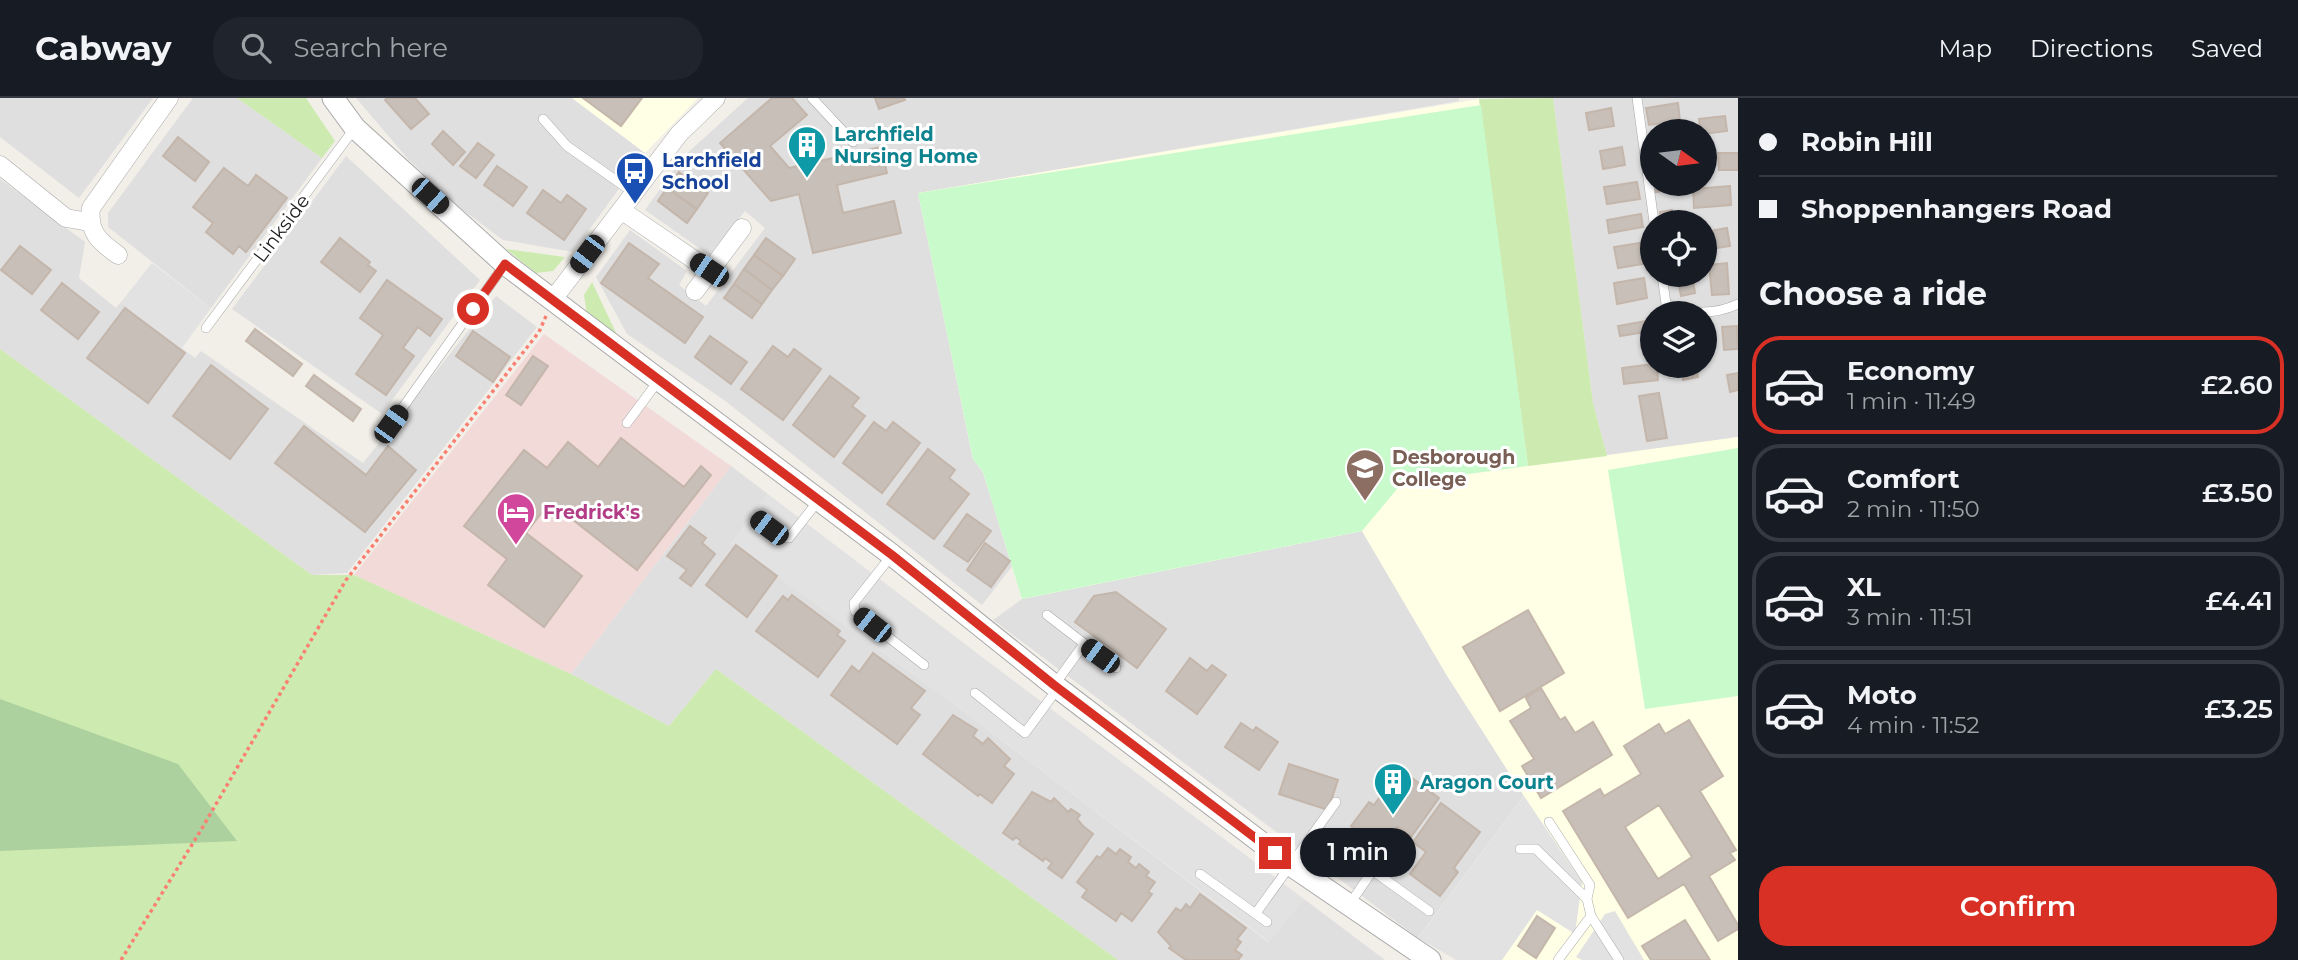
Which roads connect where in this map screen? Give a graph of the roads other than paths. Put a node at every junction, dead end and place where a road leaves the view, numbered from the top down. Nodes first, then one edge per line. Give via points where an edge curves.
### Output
1 (169, 98) edge
2 (333, 98) edge
3 (716, 98) edge
4 (812, 98) edge
5 (1637, 98) edge
6 (543, 118) dead end
7 (355, 128) junction
8 (853, 142) dead end
9 (0, 165) edge
10 (634, 193) junction
11 (621, 210) junction
12 (1652, 210) edge
13 (89, 222) junction
14 (742, 228) dead end
15 (118, 255) dead end
16 (505, 264) junction
17 (709, 270) junction
18 (695, 291) dead end
19 (554, 298) junction
20 (1738, 304) edge
21 (1717, 310) edge
22 (206, 328) dead end
23 (660, 379) junction
24 (626, 423) dead end
25 (391, 424) dead end
26 (819, 500) junction
27 (756, 519) dead end
28 (892, 555) junction
29 (1047, 615) dead end
30 (1084, 644) junction
31 (925, 665) dead end
32 (1116, 668) dead end
33 (1056, 687) junction
34 (975, 693) dead end
35 (1336, 802) dead end
36 (1549, 822) dead end
37 (1340, 847) dead end
38 (1520, 849) dead end
39 (1292, 866) junction
40 (1373, 870) junction
41 (1200, 874) dead end
42 (1587, 899) junction
43 (1349, 905) junction
44 (1429, 911) dead end
45 (1256, 913) junction
46 (1591, 916) junction
47 (1267, 922) dead end
48 (1430, 960) edge
49 (1558, 960) edge
50 (1619, 960) edge

1 - 13 street via 90,208
2 - 7 street
3 - 10 street via 679,134
4 - 8 lane
5 - 12 lane
6 - 10 lane via 580,156
7 - 16 street
7 - 22 lane, Linkside
9 - 13 street via 66,218
10 - 11 street
11 - 17 street
11 - 19 street
13 - 15 street via 97,239
14 - 17 street
16 - 19 street
16 - 25 lane
17 - 18 street
19 - 23 street
20 - 21 lane
23 - 24 lane
23 - 26 street
26 - 27 lane via 789,538
26 - 28 street
28 - 31 lane via 854,603 855,611
28 - 33 street
29 - 30 lane
30 - 32 lane
30 - 33 lane
33 - 34 lane via 1025,733
33 - 39 street
35 - 39 lane
36 - 42 lane via 1590,885
37 - 40 lane
38 - 42 lane via 1536,849
39 - 43 street
39 - 45 lane
40 - 43 lane
40 - 44 lane
41 - 45 lane
42 - 46 lane
43 - 48 street
45 - 47 lane
46 - 49 lane
46 - 50 lane

